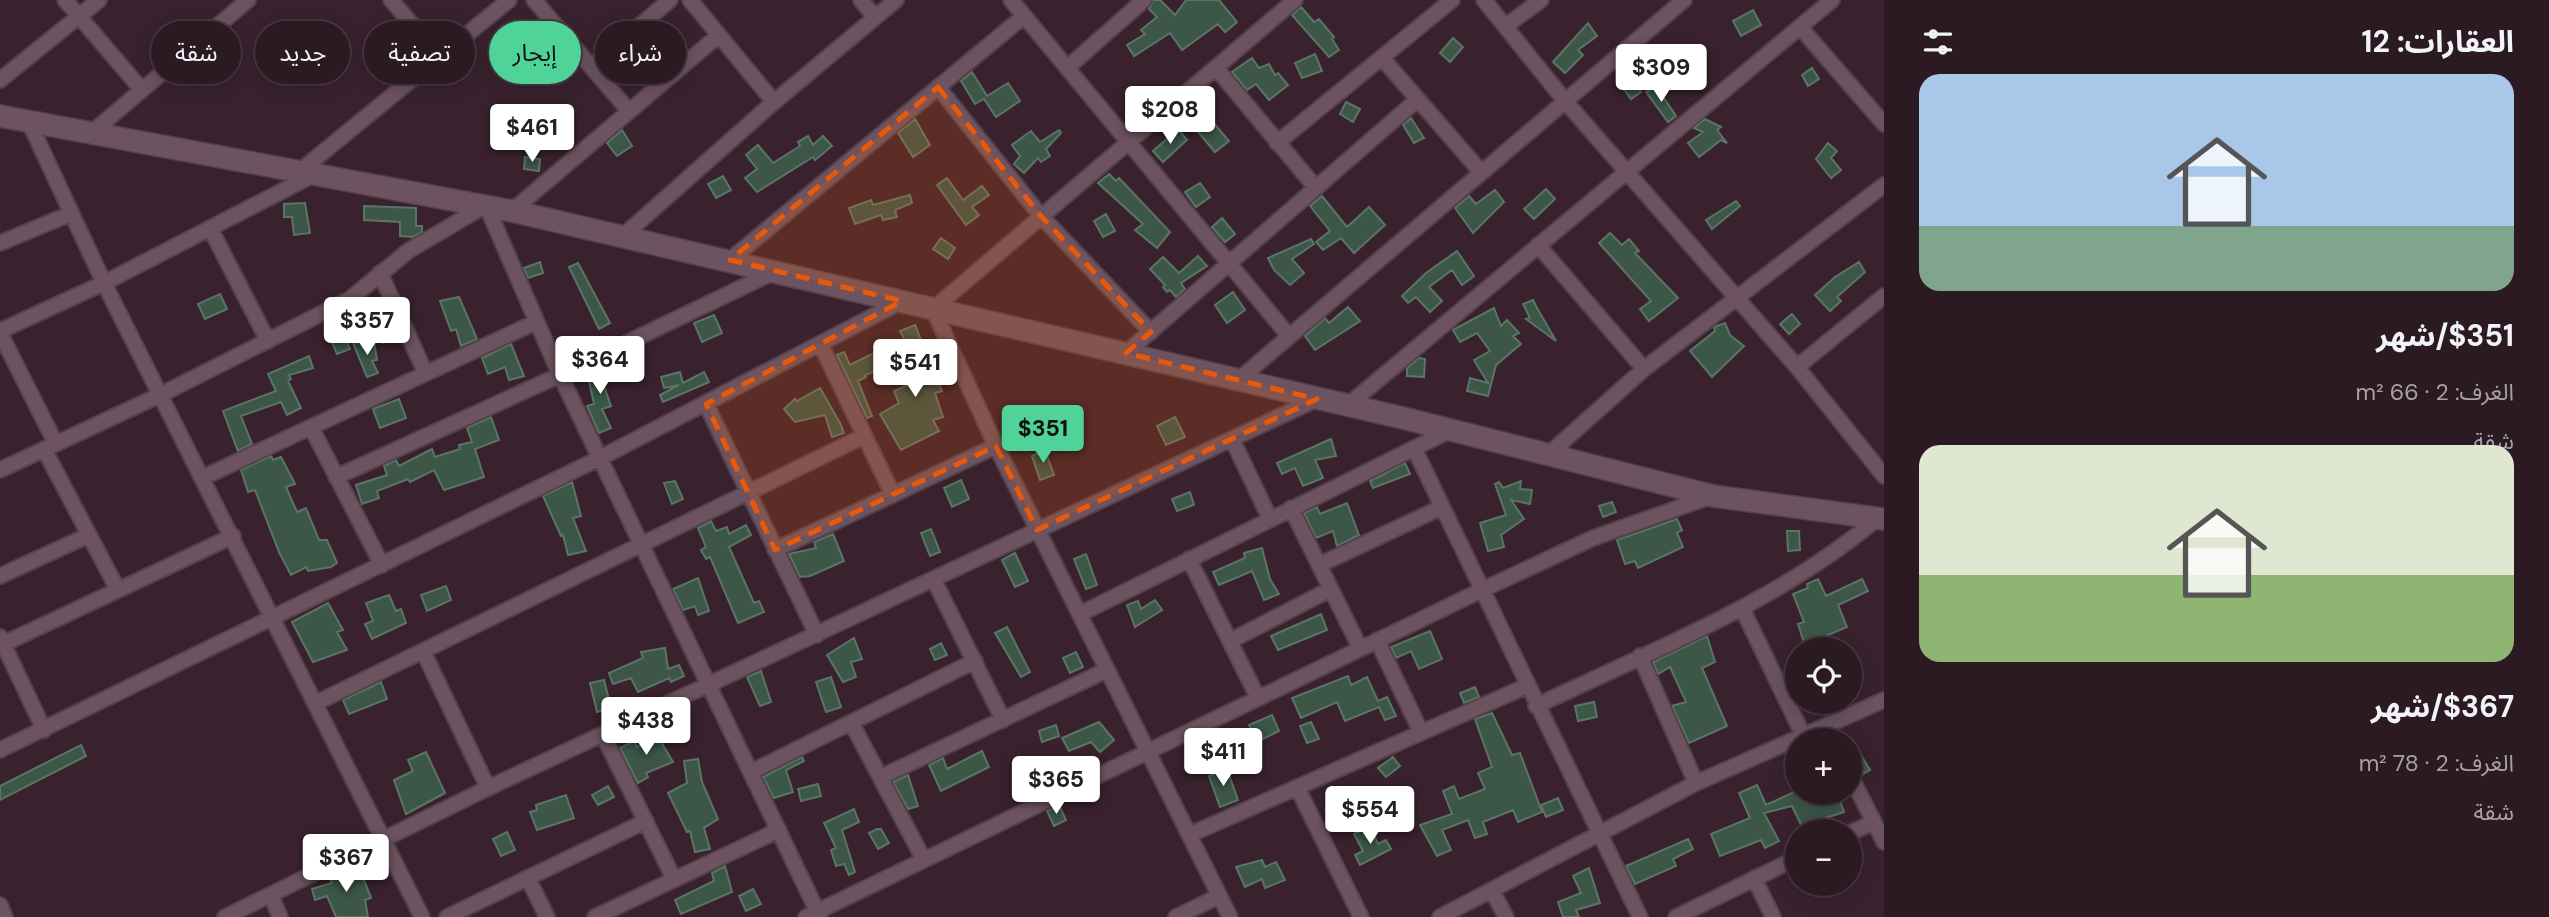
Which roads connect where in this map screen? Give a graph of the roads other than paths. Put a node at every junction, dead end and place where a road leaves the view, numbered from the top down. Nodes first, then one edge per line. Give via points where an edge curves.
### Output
1 (65, 0) edge
2 (99, 0) edge
3 (248, 0) edge
4 (391, 0) edge
5 (509, 0) edge
6 (534, 0) edge
7 (670, 0) edge
8 (690, 0) edge
9 (861, 0) edge
10 (896, 0) edge
11 (1011, 0) edge
12 (1144, 0) edge
13 (1295, 0) edge
14 (1452, 0) edge
15 (1484, 0) edge
16 (1541, 0) edge
17 (1684, 0) edge
18 (1832, 0) edge
19 (1024, 16) junction
20 (79, 17) junction
21 (875, 17) junction
22 (409, 21) edge
23 (1506, 26) junction
24 (1800, 27) junction
25 (475, 28) edge
26 (719, 35) junction
27 (1382, 58) junction
28 (591, 67) junction
29 (1067, 68) junction
30 (1216, 68) junction
31 (0, 80) edge
32 (409, 84) edge
33 (938, 87) junction
34 (142, 90) junction
35 (1418, 100) junction
36 (1564, 101) junction
37 (774, 102) junction
38 (629, 111) junction
39 (0, 116) edge
40 (29, 122) junction
41 (1884, 124) edge
42 (90, 134) junction
43 (1277, 143) junction
44 (1128, 144) junction
45 (1480, 172) junction
46 (308, 173) junction
47 (1627, 174) junction
48 (1884, 185) edge
49 (1316, 188) junction
50 (486, 205) junction
51 (512, 211) junction
52 (70, 214) junction
53 (1040, 215) junction
54 (210, 228) junction
55 (623, 236) junction
56 (0, 243) edge
57 (1538, 245) junction
58 (730, 260) junction
59 (1228, 263) junction
60 (776, 271) junction
61 (380, 273) junction
62 (104, 283) junction
63 (1884, 296) edge
64 (1737, 299) junction
65 (902, 302) junction
66 (933, 310) junction
67 (536, 322) junction
68 (0, 332) edge
69 (1150, 332) junction
70 (1289, 336) junction
71 (268, 341) junction
72 (821, 345) junction
73 (1126, 354) junction
74 (1797, 367) junction
75 (1644, 369) junction
76 (425, 372) junction
77 (560, 375) junction
78 (1237, 381) junction
79 (162, 394) junction
80 (1317, 399) junction
81 (706, 404) junction
82 (1348, 405) junction
83 (311, 427) junction
84 (1451, 430) junction
85 (863, 436) junction
86 (1232, 439) junction
87 (996, 446) junction
88 (50, 447) junction
89 (1414, 448) junction
90 (1550, 453) junction
91 (600, 458) junction
92 (0, 470) edge
93 (1884, 476) edge
94 (204, 477) junction
95 (337, 477) junction
96 (747, 491) junction
97 (893, 495) junction
98 (1713, 496) junction
99 (1442, 507) junction
100 (1291, 508) junction
101 (1882, 518) edge
102 (1270, 519) junction
103 (1037, 530) junction
104 (89, 535) junction
105 (233, 536) junction
106 (642, 544) junction
107 (775, 550) junction
108 (1189, 559) junction
109 (382, 565) junction
110 (1320, 565) junction
111 (0, 576) edge
112 (934, 580) junction
113 (1331, 589) junction
114 (1484, 589) junction
115 (118, 590) junction
116 (1742, 608) junction
117 (1080, 614) junction
118 (274, 617) junction
119 (817, 635) junction
120 (1377, 640) junction
121 (2, 641) edge
122 (1230, 641) junction
123 (1360, 648) junction
124 (423, 651) junction
125 (1640, 656) junction
126 (975, 661) junction
127 (1107, 670) junction
128 (711, 685) junction
129 (1527, 686) junction
130 (1258, 698) junction
131 (1884, 700) edge
132 (316, 703) junction
133 (1536, 706) junction
134 (1003, 720) junction
135 (852, 723) junction
136 (1827, 725) junction
137 (1800, 728) edge
138 (1820, 728) edge
139 (1828, 728) edge
140 (44, 730) junction
141 (1421, 732) junction
142 (603, 735) junction
143 (1785, 743) edge
144 (0, 750) edge
145 (1147, 751) junction
146 (751, 772) junction
147 (881, 778) junction
148 (1696, 783) junction
149 (1297, 787) junction
150 (488, 788) junction
151 (1862, 802) edge
152 (646, 821) junction
153 (1871, 823) junction
154 (1862, 827) edge
155 (779, 830) junction
156 (1600, 832) junction
157 (1189, 835) junction
158 (383, 839) junction
159 (1884, 842) edge
160 (924, 860) junction
161 (1785, 864) edge
162 (528, 878) junction
163 (1754, 878) junction
164 (674, 879) junction
165 (1492, 891) junction
166 (271, 895) junction
167 (1219, 896) junction
168 (0, 905) edge
169 (814, 915) edge
170 (5, 917) edge
171 (225, 917) edge
172 (280, 917) edge
173 (422, 917) edge
174 (447, 917) edge
175 (547, 917) edge
176 (595, 917) edge
177 (1176, 917) edge
178 (1230, 917) edge
179 (1361, 917) edge
180 (1440, 917) edge
181 (1506, 917) edge
182 (1640, 917) edge
183 (1676, 917) edge
184 (1773, 917) edge

1 - 20 street
2 - 20 street
3 - 34 street
4 - 22 street
5 - 25 street
6 - 28 street
7 - 28 street
8 - 26 street
9 - 21 street
10 - 21 street
11 - 19 street
12 - 29 street
13 - 30 street
14 - 27 street
15 - 23 street
16 - 23 street
17 - 36 street
18 - 24 street
19 - 29 street
19 - 33 street
20 - 31 street
20 - 34 street
21 - 37 street
23 - 36 street
24 - 41 street
24 - 47 street
26 - 37 street
26 - 38 street
27 - 35 street
27 - 43 street
28 - 38 street
29 - 44 street
30 - 43 street
30 - 44 street
32 - 46 street
33 - 53 street
33 - 58 street
34 - 42 street
35 - 45 street
35 - 49 street
36 - 45 street
36 - 47 street
37 - 55 street
38 - 51 street
39 - 40 street
40 - 42 street
40 - 52 street
42 - 46 street
43 - 49 street
44 - 53 street
44 - 59 street
45 - 70 street
46 - 50 street
46 - 54 street
47 - 57 street
47 - 64 street
48 - 64 street
49 - 59 street
50 - 51 street
50 - 61 street
50 - 67 street
51 - 55 street
52 - 56 street
52 - 62 street
53 - 66 street
53 - 69 street
54 - 62 street
54 - 71 street
55 - 58 street
57 - 75 street
57 - 82 street
58 - 60 street
59 - 69 street
59 - 70 street
60 - 65 street
60 - 77 street
61 - 71 street via 350,299
61 - 76 street
62 - 68 street
62 - 79 street
63 - 74 street
64 - 74 street
64 - 75 street
65 - 66 street
65 - 72 street
66 - 73 street
66 - 87 street
67 - 76 street
67 - 77 street
68 - 88 street
69 - 73 street
70 - 78 street
71 - 79 street
72 - 81 street
72 - 85 street
73 - 78 street
74 - 93 street
75 - 90 street
76 - 83 street
77 - 91 street
77 - 95 street
78 - 80 street
79 - 88 street
79 - 94 street
80 - 82 street
80 - 86 street
81 - 91 street
81 - 96 street
82 - 84 street
83 - 94 street
83 - 95 street
84 - 89 street
84 - 90 street
85 - 96 street
85 - 97 street
86 - 102 street
86 - 103 street
87 - 97 street
87 - 103 street
88 - 92 street
88 - 104 street
89 - 99 street
89 - 100 street
90 - 98 street
91 - 106 street
91 - 109 street
94 - 105 street
95 - 109 street
96 - 106 street
96 - 107 street
97 - 107 street
98 - 101 street
98 - 114 street via 1593,538
99 - 110 street
99 - 114 street
100 - 102 street
100 - 110 street
101 - 116 street via 1840,551
102 - 108 street
103 - 112 street
103 - 117 street
104 - 111 street
104 - 115 street
105 - 115 street
105 - 118 street
106 - 124 street
106 - 128 street
107 - 119 street
108 - 117 street
108 - 122 street
109 - 118 street
110 - 113 street
112 - 119 street
112 - 126 street
113 - 122 street
113 - 123 street
114 - 120 street
114 - 129 street
115 - 121 street
116 - 125 street
116 - 137 street
117 - 127 street
118 - 132 street
118 - 140 street
119 - 128 street
120 - 123 street
120 - 141 street
121 - 140 street
122 - 130 street
123 - 130 street
124 - 132 street
124 - 150 street
125 - 133 street
125 - 148 street
126 - 134 street
126 - 135 street
127 - 134 street
127 - 145 street
128 - 142 street
128 - 146 street
129 - 133 street
129 - 141 street
130 - 145 street
131 - 136 street
132 - 158 street
133 - 156 street
134 - 147 street
135 - 146 street
135 - 147 street
136 - 138 street
136 - 139 street
140 - 144 street
141 - 149 street
142 - 150 street
142 - 152 street
143 - 148 street
145 - 157 street
145 - 160 street
146 - 155 street
147 - 160 street
148 - 156 street
149 - 157 street
149 - 179 street
150 - 158 street
151 - 153 street
152 - 162 street
152 - 164 street
153 - 154 street
153 - 159 street
155 - 164 street
155 - 169 street
156 - 165 street
156 - 182 street
157 - 167 street
158 - 166 street
158 - 173 street
160 - 169 street
161 - 163 street
162 - 174 street
162 - 175 street
163 - 183 street
163 - 184 street
164 - 176 street
165 - 180 street
165 - 181 street
166 - 171 street
166 - 172 street
167 - 177 street
167 - 178 street
168 - 170 street

